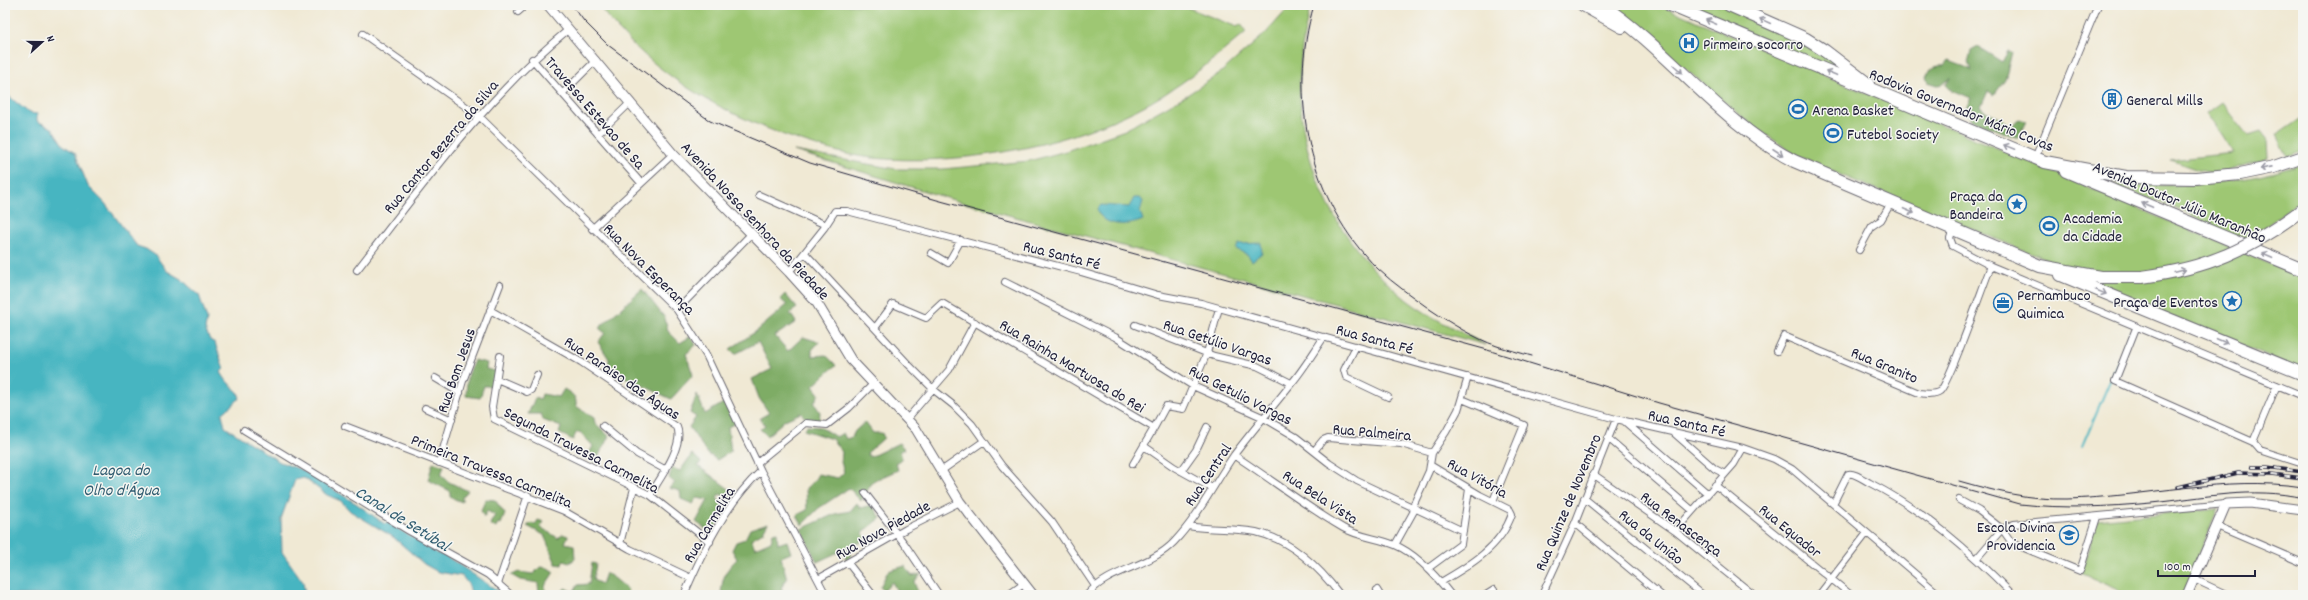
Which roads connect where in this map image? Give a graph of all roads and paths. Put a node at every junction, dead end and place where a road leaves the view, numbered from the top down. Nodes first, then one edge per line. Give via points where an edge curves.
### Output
1 (526, 5) edge
2 (548, 5) edge
3 (1583, 5) edge
4 (1602, 5) edge
5 (1670, 5) edge
6 (1729, 5) edge
7 (2098, 5) edge
8 (518, 12) dead end
9 (569, 29) junction
10 (363, 34) dead end
11 (1650, 43) junction
12 (532, 59) junction
13 (596, 60) junction
14 (563, 93) junction
15 (1880, 94) junction
16 (631, 102) junction
17 (478, 115) junction
18 (598, 134) junction
19 (672, 154) junction
20 (2303, 157) edge
21 (2040, 160) junction
22 (641, 183) junction
23 (759, 195) dead end
24 (1890, 203) junction
25 (2303, 209) edge
26 (826, 225) junction
27 (592, 229) junction
28 (1953, 229) junction
29 (751, 234) junction
30 (961, 240) junction
31 (1859, 250) dead end
32 (805, 253) junction
33 (931, 253) dead end
34 (1991, 266) junction
35 (2040, 266) junction
36 (357, 270) dead end
37 (2303, 270) edge
38 (789, 272) junction
39 (1005, 282) dead end
40 (500, 286) dead end
41 (1219, 308) junction
42 (490, 310) junction
43 (677, 310) junction
44 (975, 322) junction
45 (1135, 325) dead end
46 (875, 328) junction
47 (2136, 328) junction
48 (1324, 337) junction
49 (1356, 346) junction
50 (1777, 351) dead end
51 (1207, 353) junction
52 (500, 356) dead end
53 (2303, 374) edge
54 (538, 376) dead end
55 (1468, 377) junction
56 (435, 378) dead end
57 (497, 379) junction
58 (1291, 383) junction
59 (872, 385) junction
60 (2277, 385) junction
61 (1193, 386) junction
62 (934, 390) junction
63 (460, 393) junction
64 (2303, 396) edge
65 (1388, 397) dead end
66 (1462, 399) junction
67 (425, 408) dead end
68 (1262, 417) junction
69 (908, 419) junction
70 (1616, 419) junction
71 (452, 420) junction
72 (1623, 420) junction
73 (345, 426) dead end
74 (603, 426) dead end
75 (1207, 427) dead end
76 (1154, 428) junction
77 (244, 430) dead end
78 (1672, 432) junction
79 (1608, 438) junction
80 (984, 441) junction
81 (2253, 442) junction
82 (1144, 446) junction
83 (1743, 448) junction
84 (1314, 451) junction
85 (1432, 453) junction
86 (1234, 455) junction
87 (439, 463) junction
88 (757, 463) junction
89 (1133, 464) dead end
90 (2303, 464) edge
91 (1430, 465) junction
92 (666, 470) junction
93 (761, 471) junction
94 (941, 471) junction
95 (1181, 471) junction
96 (1593, 474) junction
97 (1725, 474) junction
98 (1715, 485) junction
99 (634, 488) junction
100 (1212, 488) junction
101 (1469, 489) junction
102 (865, 493) dead end
103 (1707, 493) junction
104 (528, 495) junction
105 (650, 495) junction
106 (1584, 498) junction
107 (1959, 500) dead end
108 (1493, 501) junction
109 (960, 502) junction
110 (1833, 504) junction
111 (2226, 504) junction
112 (1414, 508) junction
113 (1692, 510) junction
114 (2303, 510) edge
115 (2097, 517) junction
116 (1575, 523) junction
117 (1188, 526) junction
118 (2217, 526) junction
119 (2002, 529) junction
120 (1463, 531) junction
121 (1676, 531) junction
122 (897, 534) junction
123 (1867, 534) junction
124 (710, 542) junction
125 (620, 544) junction
126 (1395, 546) junction
127 (1977, 558) junction
128 (848, 563) junction
129 (2303, 563) edge
130 (1427, 569) junction
131 (691, 578) junction
132 (1832, 579) junction
133 (818, 580) junction
134 (2194, 580) junction
135 (1441, 582) junction
136 (1025, 583) junction
137 (498, 584) junction
138 (1095, 586) junction
139 (1494, 590) dead end
140 (824, 594) edge
141 (511, 595) edge
142 (684, 595) edge
143 (873, 595) edge
144 (939, 595) edge
145 (1008, 595) edge
146 (1033, 595) edge
147 (1087, 595) edge
148 (1340, 595) edge
149 (1451, 595) edge
150 (1486, 595) edge
151 (1542, 595) edge
152 (1660, 595) edge
153 (1703, 595) edge
154 (1754, 595) edge
155 (1819, 595) edge
156 (1851, 595) edge
157 (1940, 595) edge
158 (2013, 595) edge
159 (2187, 595) edge
160 (2228, 595) edge

1 - 8 street
2 - 9 street, Avenida Nossa Senhora da Piedade
3 - 11 highway
4 - 11 highway
15 -> 5 highway, Rodovia Governador Mário Covas
15 -> 6 highway via 1812,43
7 - 21 street
9 - 12 street, Rua Cantor Bezerra da Silva
9 - 13 street, Avenida Nossa Senhora da Piedade
10 - 17 street, Rua Nova Esperança
11 -> 24 highway via 1744,127 1780,153 1830,178
12 - 14 street, Travessa Estevao de Sa
12 - 17 street, Rua Cantor Bezerra da Silva
13 - 14 street
13 - 16 street, Avenida Nossa Senhora da Piedade
14 - 18 street, Travessa Estevao de Sa
21 -> 15 highway, Rodovia Governador Mário Covas
16 - 18 street
16 - 19 street, Avenida Nossa Senhora da Piedade
17 - 27 street, Rua Nova Esperança
17 - 36 street, Rua Cantor Bezerra da Silva
18 - 22 street, Travessa Estevao de Sa
19 - 22 street
19 - 29 street, Avenida Nossa Senhora da Piedade
20 -> 21 highway, Rodovia Governador Mário Covas via 2249,172 2196,178 2126,177
37 -> 21 highway, Avenida Doutor Júlio Maranhão
22 - 27 street
23 - 26 street
24 -> 28 highway
24 - 31 street via 1881,220 1872,226
35 -> 25 highway, bridge via 2100,277 2142,277 2197,267 2250,245
26 - 30 street, Rua Santa Fé via 833,213 840,210
26 - 32 street, Rua Santa Fé
27 - 43 street, Rua Nova Esperança
28 - 34 street via 1950,238 1953,246
28 - 35 highway
29 - 38 street, Avenida Nossa Senhora da Piedade
29 - 43 street
30 - 33 street via 948,264
30 - 41 street, Rua Santa Fé via 1158,295
32 - 38 street, Rua Santa Fé
32 - 46 street
34 - 47 street
34 - 50 street, Rua Granito via 1952,367 1942,390 1938,392 1919,393 1784,336
35 -> 53 highway
38 - 59 street, Avenida Nossa Senhora da Piedade via 817,303 851,360
39 - 61 street, Rua Getulio Vargas via 1115,337
40 - 42 street, Rua Bom Jesus
41 - 48 street, Rua Santa Fé
41 - 51 street
42 - 63 street, Rua Bom Jesus
42 - 92 street, Rua Paraiso das Águas via 581,362 674,424 679,431
43 - 88 street, Rua Nova Esperança via 706,356
44 - 46 street, Rua Rainha Martuosa do Rei via 943,304 939,304 926,318 893,304
44 - 62 street
44 - 76 street, Rua Rainha Martuosa do Rei
45 - 51 street, Rua Getúlio Vargas
46 - 62 street
47 - 60 street
47 - 81 street via 2115,381
48 - 49 street, Rua Santa Fé
48 - 58 street, Rua Central
49 - 55 street, Rua Santa Fé
49 - 65 street via 1344,370 1346,377
51 - 58 street, Rua Getúlio Vargas via 1257,366
51 - 61 street
52 - 57 street, Segunda Travessa Carmelita
54 - 57 street via 528,392
55 - 66 street
55 - 70 street, Rua Santa Fé
56 - 63 street
57 - 99 street, Segunda Travessa Carmelita via 492,407 494,419 600,469
58 - 68 street, Rua Central
59 - 69 street, Avenida Nossa Senhora da Piedade
59 - 88 street via 827,425 806,424
60 - 64 street
60 - 81 street
61 - 68 street, Rua Getulio Vargas
61 - 76 street via 1183,409 1166,406
62 - 69 street
62 - 80 street via 963,414
63 - 71 street, Rua Bom Jesus
66 - 85 street via 1446,432
66 - 108 street via 1524,424
67 - 71 street
68 - 84 street, Rua Getulio Vargas
68 - 86 street, Rua Central
69 - 94 street, Avenida Nossa Senhora da Piedade
70 - 72 street, Rua Santa Fé
70 - 79 street, Rua Quinze de Novembro
71 - 87 street, Rua Bom Jesus
72 - 78 street, Rua Santa Fé
72 - 103 street
73 - 87 street, Primeira Travessa Carmelita
74 - 92 street via 637,454
75 - 95 street via 1196,450
76 - 82 street, Rua Rainha Martuosa do Rei
77 - 137 street via 409,531 488,575
78 - 83 street, Rua Santa Fé
78 - 97 street
79 - 96 street, Rua Quinze de Novembro
79 - 113 street
80 - 94 street
80 - 138 street via 1014,480 1052,522
81 - 90 street via 2260,450
82 - 89 street, Rua Rainha Martuosa do Rei
82 - 95 street
83 - 97 street
83 - 110 street, Rua Santa Fé via 1782,463
84 - 85 street, Rua Palmeira via 1328,438 1401,444
84 - 112 street, Rua Getulio Vargas via 1345,475
85 - 91 street
86 - 100 street, Rua Central
86 - 126 street, Rua Bela Vista via 1344,529 1367,539
87 - 104 street, Primeira Travessa Carmelita
88 - 93 street, Rua Nova Esperança
91 - 101 street, Rua Vitória
91 - 112 street
92 - 105 street, Rua Paraiso das Águas
93 - 124 street, Rua Carmelita via 737,498
93 - 133 street, Rua Nova Esperança
94 - 109 street, Avenida Nossa Senhora da Piedade
95 - 100 street
96 - 106 street, Rua Quinze de Novembro
96 - 121 street, Rua Renascença
97 - 98 street
98 - 103 street
98 - 132 street, Rua Equador
99 - 105 street, Segunda Travessa Carmelita
99 - 125 street
100 - 117 street, Rua Central
101 - 108 street, Rua Vitória
101 - 120 street
102 - 122 street
103 - 113 street
104 - 125 street, Primeira Travessa Carmelita via 583,521
104 - 137 street
105 - 124 street, Segunda Travessa Carmelita
106 - 116 street, Rua Quinze de Novembro
106 - 153 street, Rua da União
107 - 119 street via 1979,511
108 - 135 street, Rua Vitória via 1512,511 1508,522 1484,554
109 - 122 street, Rua Nova Piedade
109 - 136 street, Avenida Nossa Senhora da Piedade
110 - 123 street, Rua Santa Fé
110 - 127 street via 1848,474 1854,474 1933,522
111 - 114 street via 2250,503
111 - 115 street
111 - 118 street
112 - 120 street, Rua Getulio Vargas
112 - 126 street
113 - 121 street
115 - 119 street via 2014,524
115 - 119 street via 2080,571 2021,548 2010,542
116 - 151 street, Rua Quinze de Novembro
116 - 152 street
117 - 138 street, Rua Central via 1169,547 1155,557 1123,570
117 - 148 street via 1245,530 1275,539 1313,564
118 - 129 street
118 - 134 street
119 - 127 street
120 - 130 street via 1461,544
121 - 154 street, Rua Renascença
122 - 128 street, Rua Nova Piedade
122 - 144 street
123 - 132 street
123 - 157 street, Rua Santa Fé
124 - 131 street, Rua Carmelita
125 - 131 street, Primeira Travessa Carmelita
126 - 130 street, Rua Bela Vista
127 - 158 street
128 - 133 street, Rua Nova Piedade
128 - 143 street
130 - 135 street, Rua Bela Vista
131 - 142 street, Rua Carmelita
132 - 155 street
132 - 156 street, Rua Equador
133 - 140 street, Rua Nova Esperança
134 - 159 street
134 - 160 street
135 - 149 street, Rua Bela Vista
136 - 145 street
136 - 146 street, Avenida Nossa Senhora da Piedade
137 - 141 street
138 - 147 street, Rua Central
139 - 150 street

